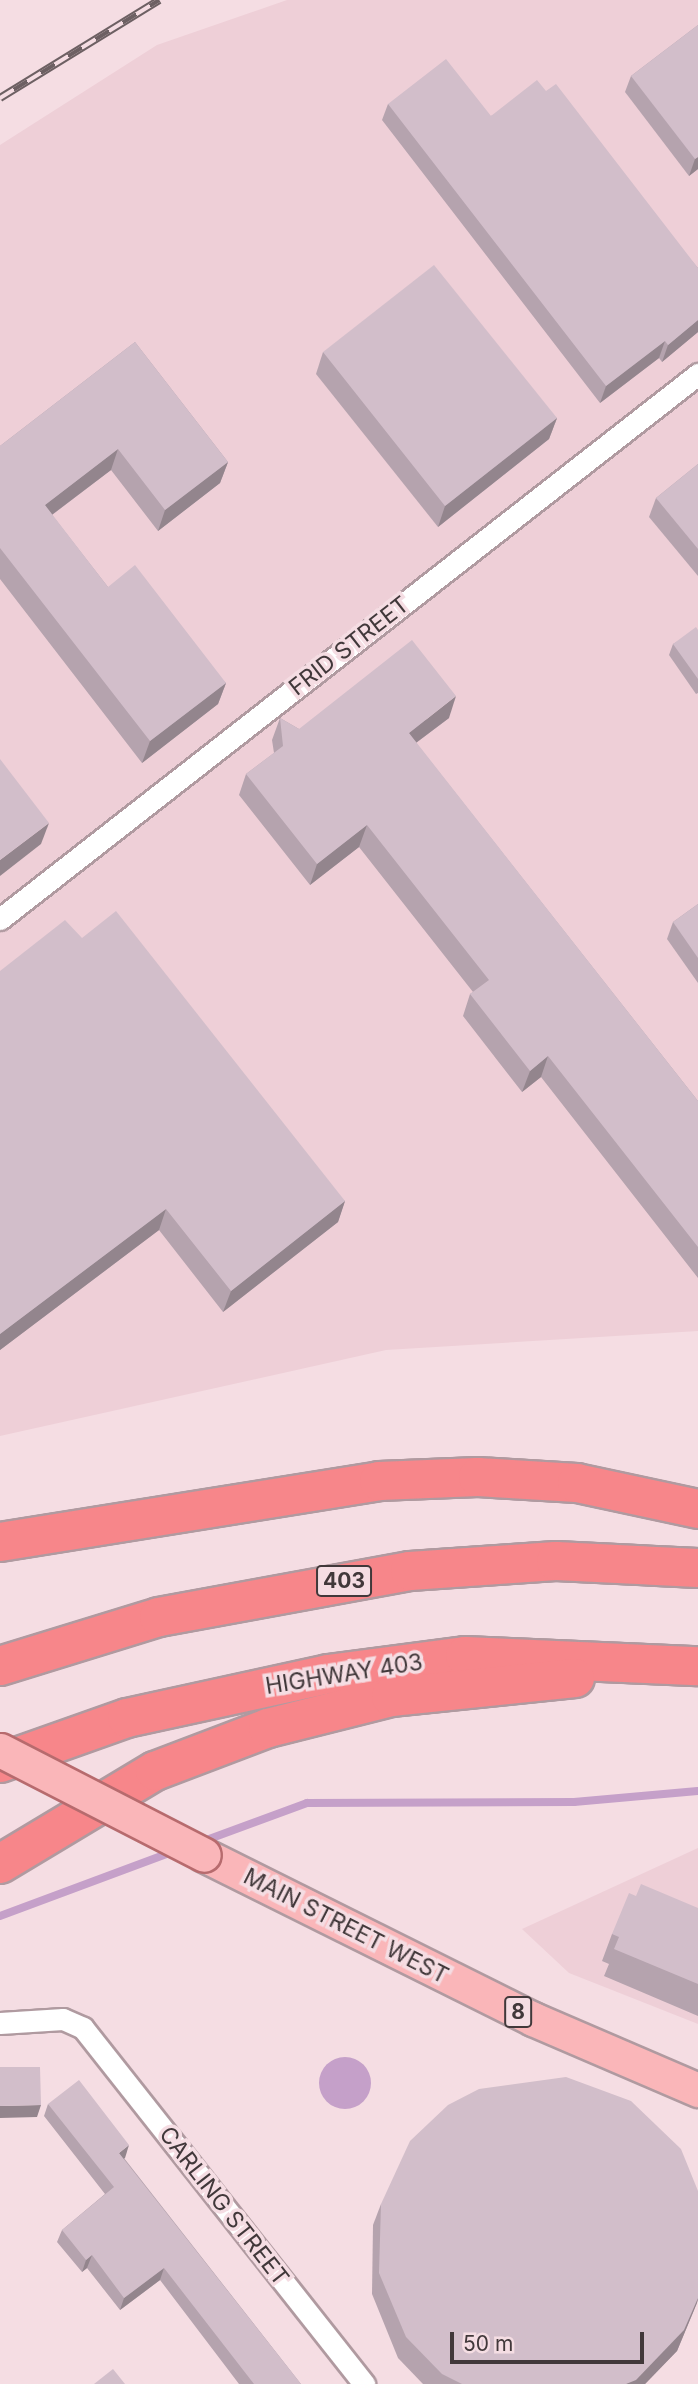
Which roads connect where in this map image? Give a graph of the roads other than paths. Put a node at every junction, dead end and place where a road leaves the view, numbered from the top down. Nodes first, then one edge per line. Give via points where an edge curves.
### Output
1 (698, 374) edge
2 (0, 919) edge
3 (698, 1509) edge
4 (0, 1542) edge
5 (698, 1568) edge
6 (656, 1661) junction
7 (0, 1666) edge
8 (698, 1666) edge
9 (0, 1750) edge
10 (0, 1763) edge
11 (0, 1864) edge
12 (0, 2022) edge
13 (698, 2090) edge
14 (364, 2384) edge

1 - 2 street, FRID STREET
3 - 4 highway via 577,1483 478,1476 392,1480
5 - 7 highway, 403 via 556,1561 410,1571 159,1617
6 - 8 highway, HIGHWAY 403
6 - 10 highway, HIGHWAY 403 via 465,1656 328,1674 127,1718
6 - 11 highway via 582,1677 391,1697 268,1728 155,1771
9 - 13 main road, MAIN STREET WEST / 8, bridge via 533,2019
12 - 14 street, CARLING STREET via 63,2019 83,2028

